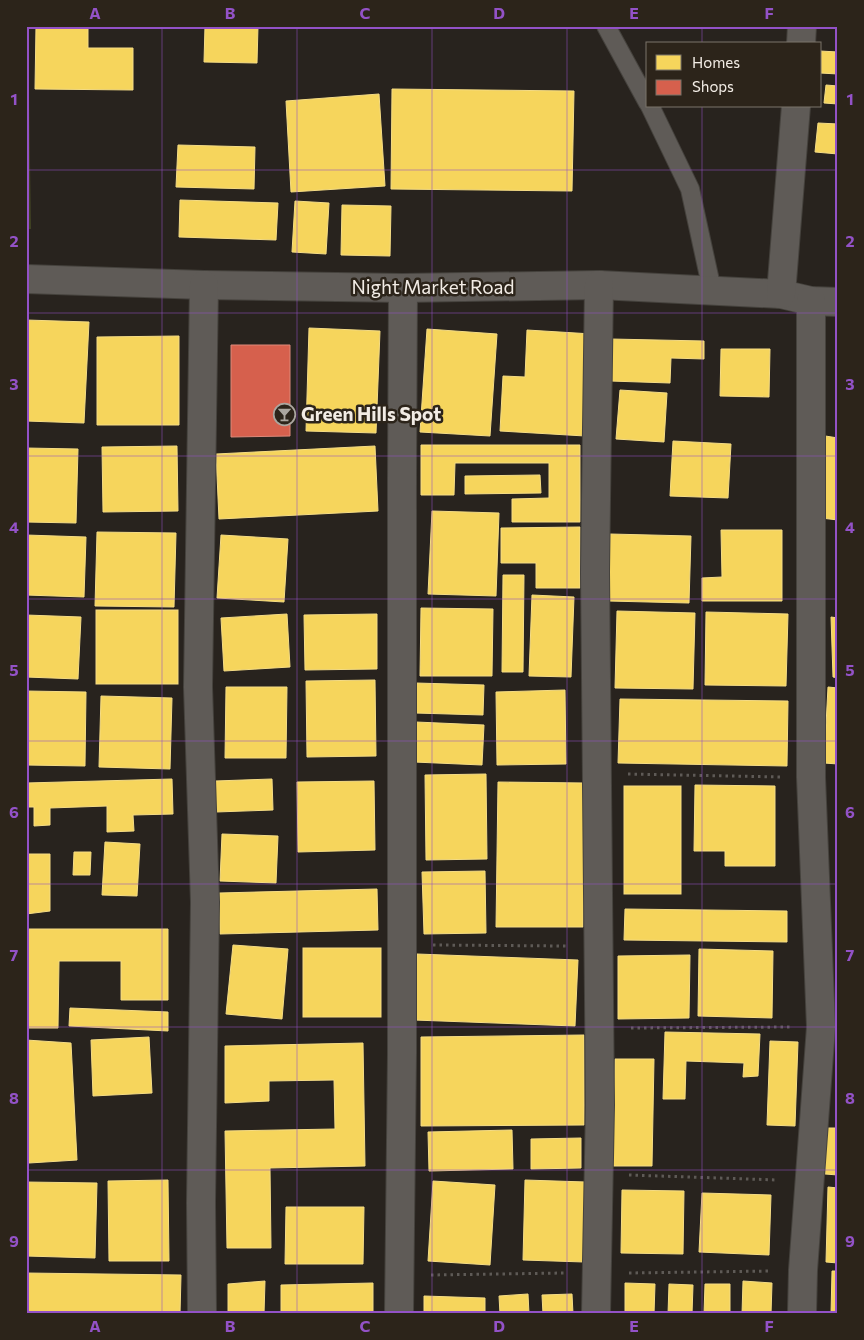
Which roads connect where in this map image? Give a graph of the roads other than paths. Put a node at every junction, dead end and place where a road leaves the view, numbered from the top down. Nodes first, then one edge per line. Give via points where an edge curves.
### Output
1 (606, 26) edge
2 (802, 26) edge
3 (801, 42) edge
4 (646, 98) edge
5 (651, 108) edge
6 (796, 108) edge
7 (26, 279) edge
8 (204, 285) junction
9 (599, 285) junction
10 (403, 288) junction
11 (712, 290) junction
12 (781, 294) junction
13 (811, 301) junction
14 (838, 302) edge
15 (827, 918) edge
16 (202, 1314) edge
17 (399, 1314) edge
18 (596, 1314) edge
19 (802, 1314) edge

1 - 4 lane
2 - 3 street
5 - 11 lane via 690,189
6 - 12 street
7 - 8 street, Night Market Road
8 - 10 street, Night Market Road
8 - 16 street via 198,687 205,902
9 - 10 street, Night Market Road
9 - 11 street, Night Market Road
9 - 18 street via 595,562 599,1028
10 - 17 street
11 - 12 street, Night Market Road
12 - 13 street, Night Market Road
13 - 14 street, Night Market Road
13 - 15 street via 811,778
15 - 19 street

